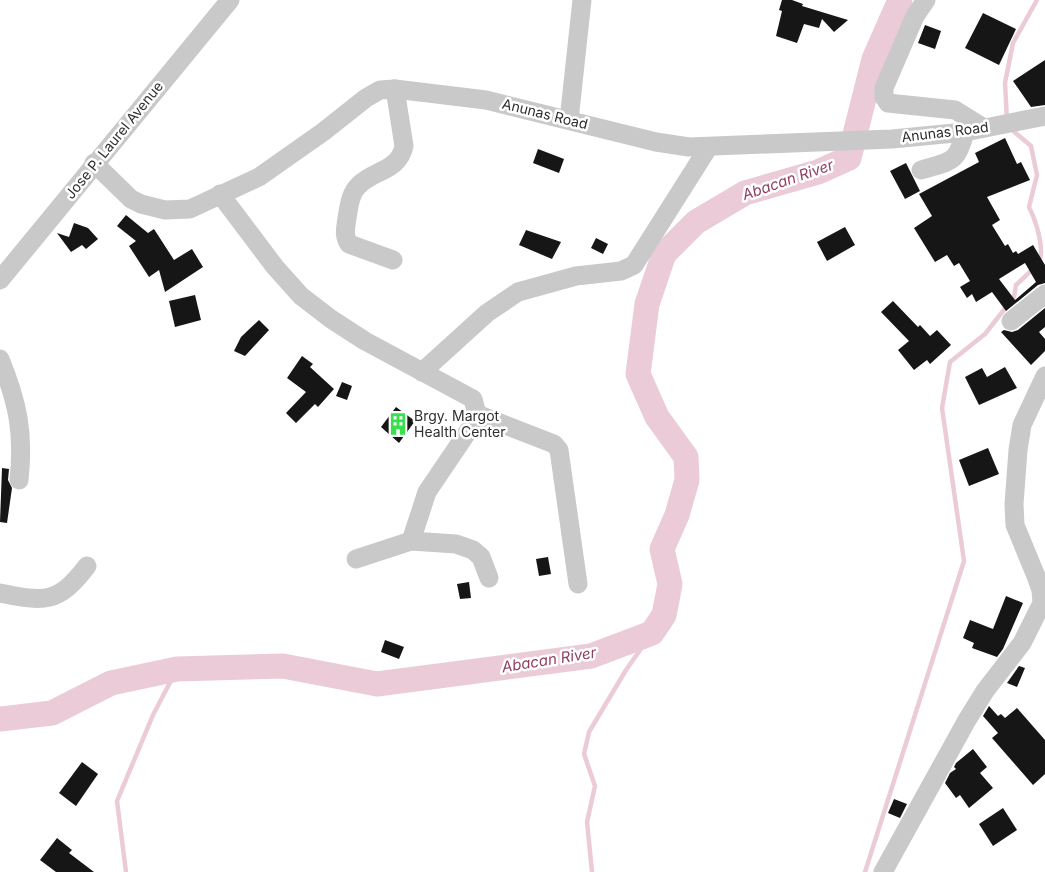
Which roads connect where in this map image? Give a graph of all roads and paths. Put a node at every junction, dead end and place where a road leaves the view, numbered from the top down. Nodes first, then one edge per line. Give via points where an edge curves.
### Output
1 (230, 0) edge
2 (582, 0) edge
3 (926, 0) edge
4 (395, 89) junction
5 (1045, 116) edge
6 (569, 120) junction
7 (987, 128) junction
8 (965, 132) junction
9 (708, 148) junction
10 (94, 163) junction
11 (921, 170) dead end
12 (220, 194) junction
13 (393, 260) dead end
14 (0, 280) edge
15 (1045, 294) edge
16 (1011, 321) dead end
17 (0, 360) edge
18 (422, 372) junction
19 (1045, 376) edge
20 (5, 384) edge
21 (477, 414) junction
22 (19, 480) dead end
23 (411, 541) junction
24 (356, 559) dead end
25 (87, 566) dead end
26 (489, 578) dead end
27 (578, 584) dead end
28 (0, 593) edge
29 (883, 872) edge

1 - 10 street, Jose P. Laurel Avenue
2 - 6 street
3 - 7 street via 915,16 884,88 884,97 888,103 955,110
4 - 6 street, Anunas Road via 486,100
4 - 12 street, Anunas Road via 373,94 276,166
4 - 13 street via 404,146 402,155 392,166 359,185 350,202 345,232 349,244
5 - 7 street, Anunas Road
6 - 9 street, Anunas Road via 672,146
7 - 8 street, Anunas Road
8 - 9 street, Anunas Road
8 - 11 street via 962,147 955,158
9 - 18 street via 634,265 621,271 576,276 518,292 487,313
10 - 12 street, Anunas Road via 131,199 151,208 190,209
10 - 14 street, Jose P. Laurel Avenue
12 - 18 street via 301,296 331,319
15 - 16 street
17 - 20 street
18 - 21 street via 473,399
19 - 29 street via 1022,425 1014,504 1015,525 1041,590 1042,603 1022,643 967,720
20 - 22 street via 21,428
21 - 23 street via 475,422 427,492
21 - 27 street via 554,444 559,450
23 - 24 street
23 - 26 street via 456,544 473,550 481,556
25 - 28 street via 60,594 44,599

